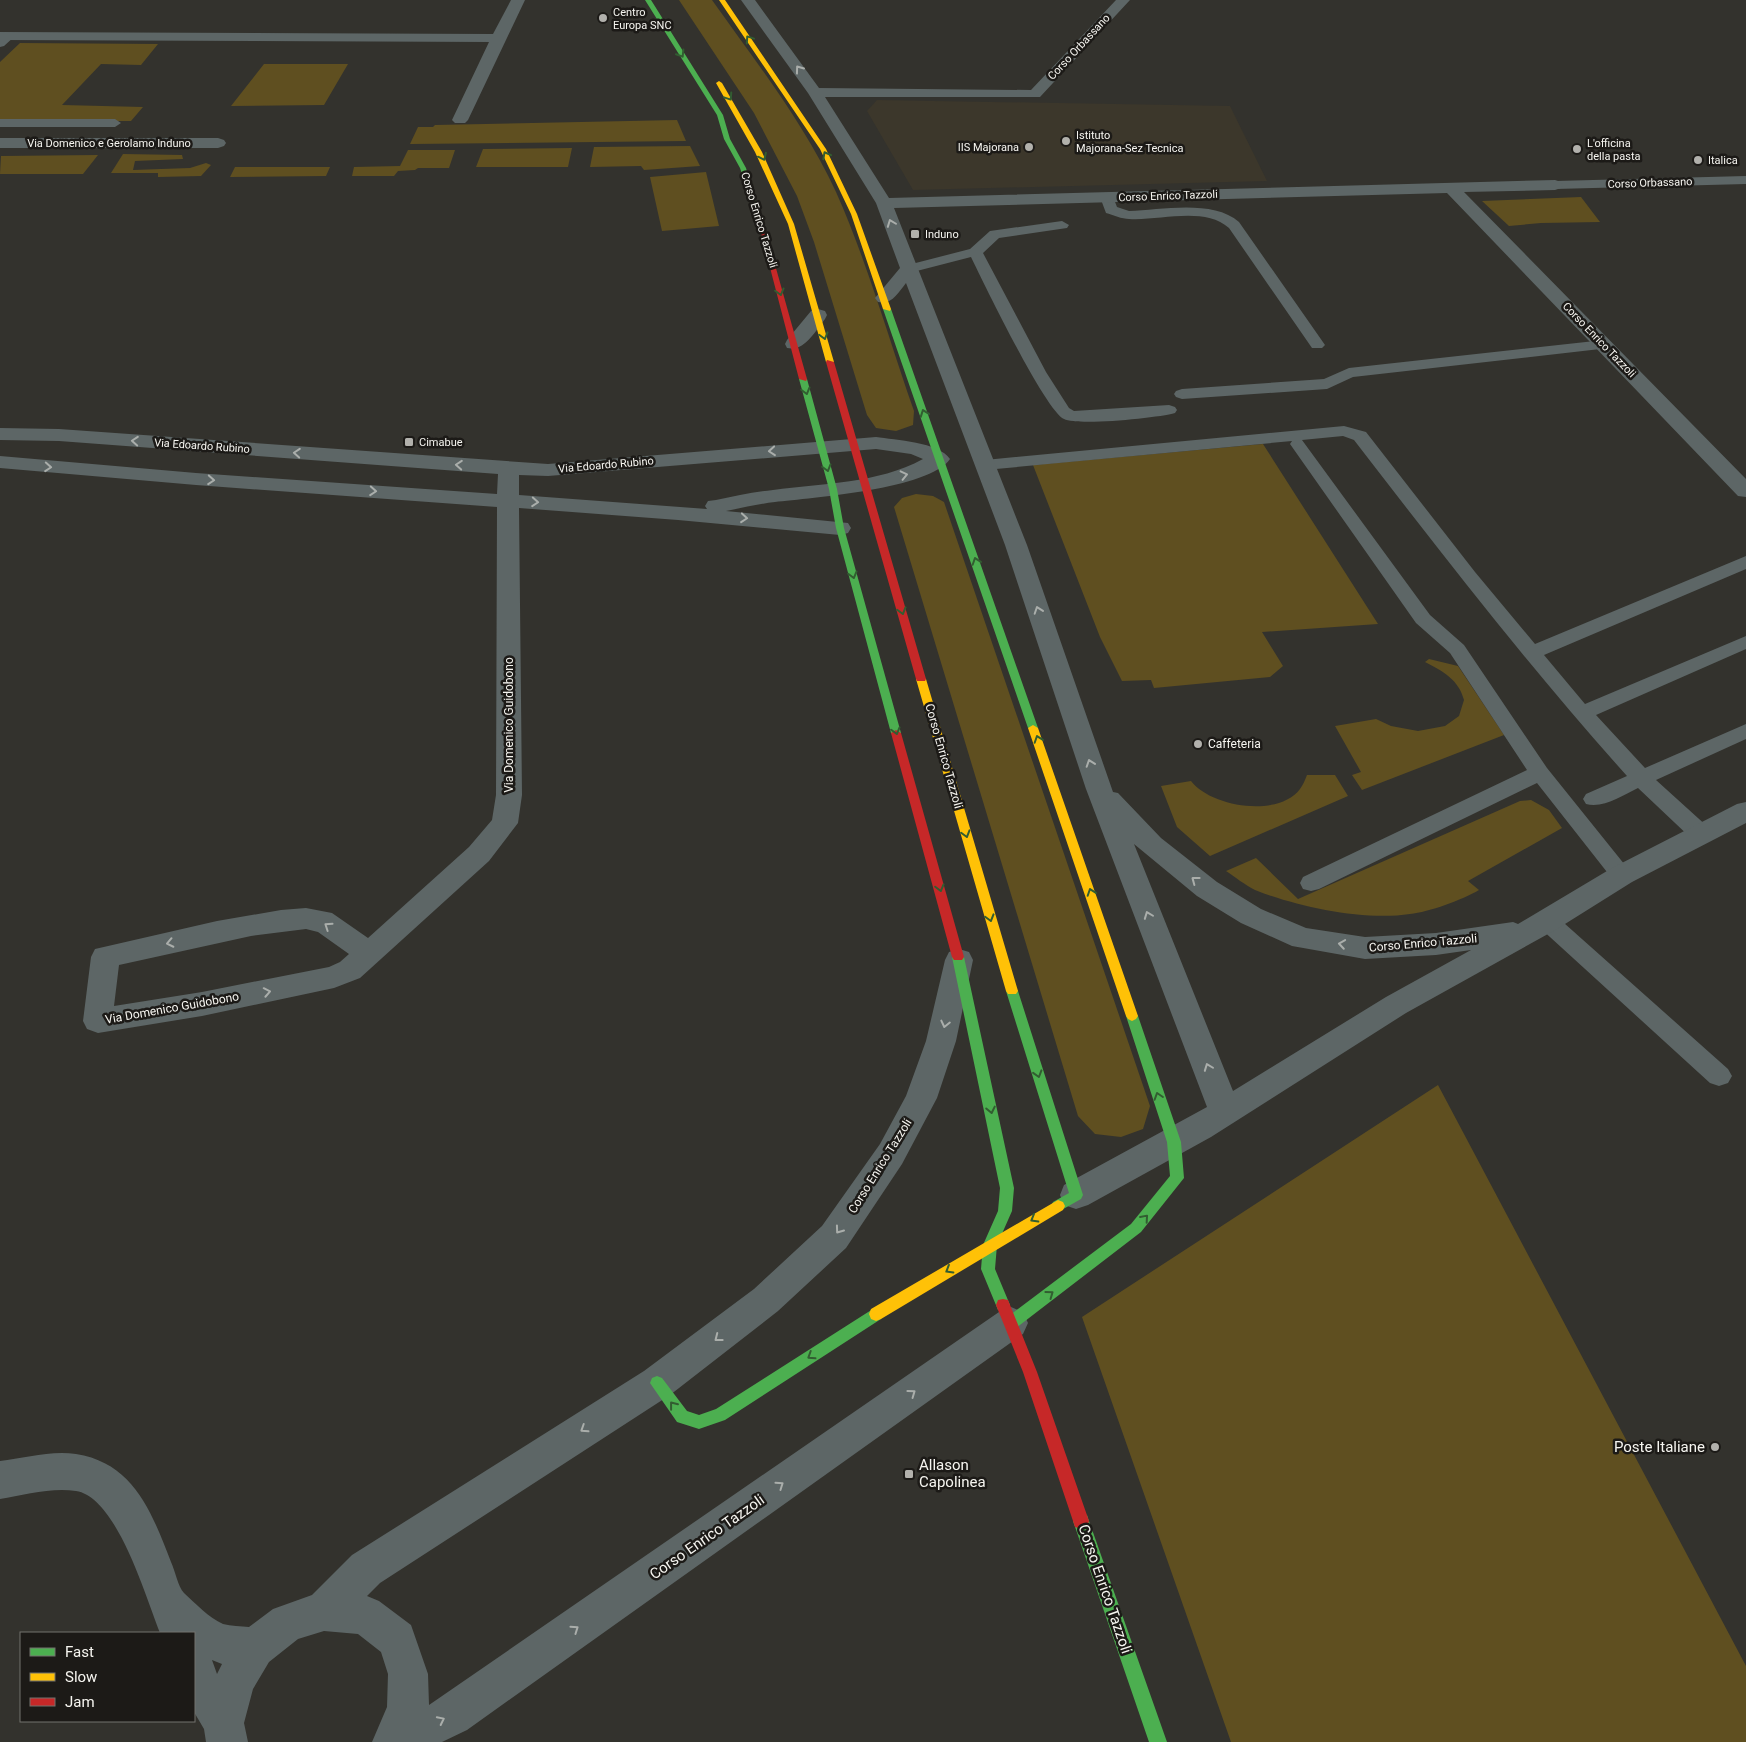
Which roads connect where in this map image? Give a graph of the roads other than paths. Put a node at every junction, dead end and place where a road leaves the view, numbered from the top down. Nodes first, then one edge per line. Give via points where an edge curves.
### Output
1 (518, 0) edge
2 (648, 0) edge
3 (722, 0) edge
4 (748, 0) edge
5 (1123, 0) edge
6 (3, 38) edge
7 (498, 38) junction
8 (714, 75) dead end
9 (815, 92) junction
10 (460, 120) dead end
11 (0, 123) edge
12 (115, 123) dead end
13 (811, 129) junction
14 (218, 143) dead end
15 (0, 144) edge
16 (854, 155) junction
17 (1746, 180) edge
18 (1555, 185) joint
19 (1452, 188) junction
20 (1107, 197) junction
21 (884, 203) junction
22 (1062, 226) dead end
23 (975, 252) junction
24 (909, 269) junction
25 (884, 298) junction
26 (818, 315) junction
27 (794, 344) junction
28 (1317, 344) dead end
29 (1604, 345) junction
30 (1182, 394) dead end
31 (1169, 410) dead end
32 (0, 434) edge
33 (854, 444) junction
34 (1298, 444) dead end
35 (820, 447) junction
36 (940, 459) junction
37 (0, 462) edge
38 (985, 465) junction
39 (508, 468) junction
40 (865, 484) junction
41 (833, 489) junction
42 (1746, 491) edge
43 (508, 501) junction
44 (678, 513) junction
45 (840, 528) junction
46 (1744, 565) edge
47 (1746, 642) edge
48 (1532, 653) junction
49 (1582, 713) junction
50 (1746, 730) edge
51 (1540, 773) junction
52 (1642, 778) junction
53 (1099, 789) junction
54 (1594, 799) dead end
55 (1746, 811) edge
56 (1701, 834) junction
57 (1622, 874) junction
58 (1311, 883) dead end
59 (1538, 926) junction
60 (369, 954) junction
61 (959, 960) junction
62 (1720, 1076) dead end
63 (1225, 1112) junction
64 (1174, 1142) junction
65 (1076, 1195) junction
66 (990, 1245) junction
67 (1011, 1323) junction
68 (657, 1383) junction
69 (0, 1480) edge
70 (324, 1611) junction
71 (174, 1618) edge
72 (255, 1648) junction
73 (195, 1669) edge
74 (225, 1733) edge
75 (393, 1742) edge
76 (398, 1742) edge
77 (1158, 1742) edge

1 - 7 street
2 -> 27 street, Corso Enrico Tazzoli via 720,115 727,139 743,168 768,244
13 -> 3 street, Corso Enrico Tazzoli
9 -> 4 street, Corso Enrico Tazzoli
5 - 9 street, Corso Orbassano via 1035,94
6 - 7 street
7 - 10 street
8 -> 26 street, Corso Enrico Tazzoli via 740,114 779,191
9 - 16 street, Corso Enrico Tazzoli
11 - 12 lane
13 - 16 street, Corso Enrico Tazzoli
25 -> 13 street, Corso Enrico Tazzoli via 854,214
14 - 15 street, Via Domenico e Gerolamo Induno
16 - 21 street, Corso Enrico Tazzoli
17 - 18 lane, Corso Orbassano
18 - 19 street, Corso Enrico Tazzoli
19 - 20 street, Corso Enrico Tazzoli
19 - 29 street, Corso Enrico Tazzoli
20 - 21 street, Corso Enrico Tazzoli
20 - 28 lane via 1111,210 1128,215 1206,212 1226,218
24 -> 21 street, Corso Enrico Tazzoli
22 - 23 lane via 995,234
23 - 24 lane
23 - 31 lane via 1038,372 1063,411 1083,418
24 - 25 street
24 - 38 street, Corso Enrico Tazzoli
36 -> 25 street, Corso Enrico Tazzoli
26 - 27 street
26 -> 33 street, Corso Enrico Tazzoli
27 -> 35 street, Corso Enrico Tazzoli
29 - 30 lane via 1349,373 1327,384
29 - 42 street, Corso Enrico Tazzoli
39 -> 32 street, Via Edoardo Rubino via 59,435
33 - 35 street, Via Edoardo Rubino
33 - 36 street, Via Edoardo Rubino via 894,444
33 - 40 street, Corso Enrico Tazzoli
34 - 51 lane via 1423,619 1457,649
35 -> 39 street, Via Edoardo Rubino via 548,470
35 -> 41 street, Corso Enrico Tazzoli
40 -> 36 street via 914,473
64 -> 36 street, Corso Enrico Tazzoli
37 -> 43 street
38 - 48 lane via 1344,431 1360,436
53 -> 38 street, Corso Enrico Tazzoli via 1016,545
39 - 43 street, Via Domenico Guidobono
40 - 41 street
40 -> 65 street, Corso Enrico Tazzoli via 992,927
41 - 44 street
41 - 45 street, Corso Enrico Tazzoli
43 -> 44 street
43 - 60 street, Via Domenico Guidobono via 509,795 505,823 479,854
44 -> 45 street
45 -> 61 street, Corso Enrico Tazzoli
46 - 48 lane
47 - 49 lane
48 - 49 lane
49 - 52 lane
50 - 52 lane
51 - 57 lane
51 - 58 lane
52 - 54 lane
52 - 56 lane
59 -> 53 street, Corso Enrico Tazzoli via 1436,944 1364,948 1302,938 1252,916 1207,889 1151,845
63 -> 53 street, Corso Enrico Tazzoli
55 - 56 street, Corso Enrico Tazzoli
56 - 57 street, Corso Enrico Tazzoli
57 - 59 street, Corso Enrico Tazzoli
59 - 62 lane
59 - 63 street, Corso Enrico Tazzoli via 1396,1005
60 -> 60 street, Via Domenico Guidobono via 321,921 292,919 105,957 98,1021 318,982 350,970
61 -> 66 street, Corso Enrico Tazzoli via 1007,1188 1005,1211
61 -> 68 street, Corso Enrico Tazzoli via 941,1040 921,1098 891,1154 834,1237 766,1300
63 - 64 street, Corso Enrico Tazzoli
64 - 65 street, Corso Enrico Tazzoli
67 -> 64 street, Corso Enrico Tazzoli via 1136,1228 1176,1178
65 -> 66 street, Corso Enrico Tazzoli
66 - 67 street, Corso Enrico Tazzoli via 988,1269
66 -> 68 street, Corso Enrico Tazzoli via 720,1415 698,1422 682,1417
76 -> 67 street, Corso Enrico Tazzoli via 460,1710
67 - 77 street, Corso Enrico Tazzoli
68 -> 70 street, Corso Enrico Tazzoli via 366,1569
69 - 71 street via 75,1472 100,1480 121,1501 139,1530
70 - 72 street via 287,1623
70 - 75 street via 365,1615 397,1639 408,1674 408,1708
71 - 72 street via 222,1644
72 - 74 street via 235,1681
73 - 74 street

